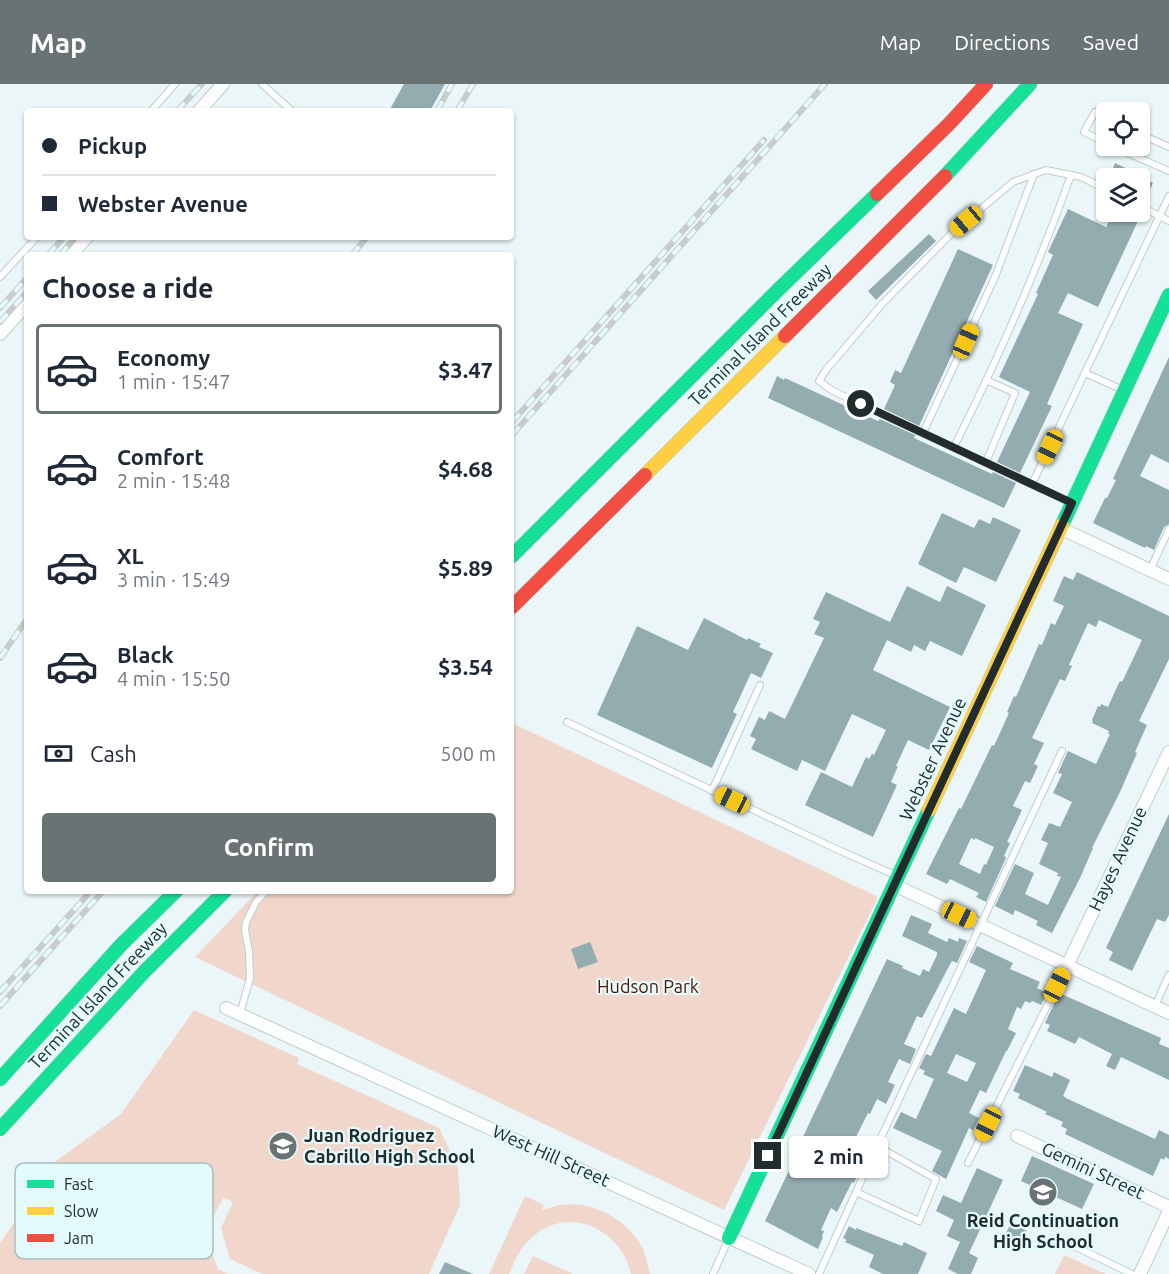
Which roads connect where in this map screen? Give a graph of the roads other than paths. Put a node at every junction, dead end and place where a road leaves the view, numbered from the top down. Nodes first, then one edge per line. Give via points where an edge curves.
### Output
1 (175, 84) edge
2 (223, 84) edge
3 (262, 84) edge
4 (986, 84) edge
5 (1030, 84) edge
6 (154, 108) edge
7 (202, 108) edge
8 (289, 108) edge
9 (1096, 112) edge
10 (1096, 138) edge
11 (1150, 138) edge
12 (1169, 147) edge
13 (1135, 156) edge
14 (1169, 171) edge
15 (1034, 174) junction
16 (1071, 175) junction
17 (1096, 184) edge
18 (1169, 196) edge
19 (1150, 211) edge
20 (1159, 216) junction
21 (1169, 221) edge
22 (34, 240) edge
23 (84, 240) edge
24 (74, 252) edge
25 (0, 277) edge
26 (1169, 295) edge
27 (24, 307) edge
28 (0, 334) edge
29 (1085, 373) junction
30 (986, 380) junction
31 (1124, 390) junction
32 (923, 433) junction
33 (954, 447) junction
34 (986, 462) junction
35 (1032, 484) junction
36 (1072, 503) junction
37 (1060, 528) junction
38 (1169, 529) edge
39 (514, 554) edge
40 (1150, 570) junction
41 (1169, 579) edge
42 (514, 605) edge
43 (760, 685) dead end
44 (567, 722) dead end
45 (1062, 751) dead end
46 (1169, 752) edge
47 (712, 791) junction
48 (896, 881) junction
49 (173, 894) edge
50 (222, 894) edge
51 (263, 894) edge
52 (981, 926) junction
53 (1067, 966) junction
54 (1169, 975) edge
55 (1154, 1006) junction
56 (226, 1008) dead end
57 (1169, 1013) edge
58 (239, 1015) junction
59 (0, 1079) edge
60 (0, 1129) edge
61 (1017, 1136) dead end
62 (877, 1146) junction
63 (968, 1163) dead end
64 (856, 1192) junction
65 (1169, 1209) edge
66 (729, 1238) junction
67 (1074, 1246) dead end
68 (712, 1274) edge
69 (809, 1274) edge
70 (819, 1274) edge
71 (1132, 1274) edge
72 (1140, 1274) edge

1 - 6 lane
2 - 7 street
3 - 8 lane
4 - 39 main road, Terminal Island Freeway
5 - 42 main road, Terminal Island Freeway via 958,164
9 - 10 lane via 1084,132
11 - 12 lane
13 - 14 lane
15 - 16 lane via 1046,170
15 - 32 lane via 995,278
15 - 32 lane via 1013,182 951,234 883,303 819,381
16 - 17 lane
16 - 30 lane
18 - 20 lane
19 - 20 lane
20 - 21 lane
20 - 29 lane
22 - 25 lane
23 - 24 street
26 - 31 main road, Webster Avenue
27 - 28 street
29 - 31 lane
29 - 35 lane
30 - 33 lane
30 - 34 lane via 1016,393
31 - 36 main road, Webster Avenue
32 - 33 lane
33 - 34 lane
34 - 35 lane
35 - 36 lane
36 - 37 main road, Webster Avenue
37 - 40 street
37 - 48 main road, Webster Avenue
38 - 40 lane
40 - 41 street
43 - 47 lane
44 - 47 lane
45 - 52 lane
46 - 53 street, Hayes Avenue
47 - 48 lane
48 - 52 street
48 - 66 main road, Webster Avenue
49 - 59 main road, Terminal Island Freeway
50 - 60 main road, Terminal Island Freeway via 144,972
51 - 58 lane via 246,922 250,978
52 - 53 street
52 - 62 lane
53 - 55 street
53 - 63 lane
54 - 55 lane
55 - 57 street
56 - 58 street, West Hill Street
58 - 66 street, West Hill Street
61 - 65 street, Gemini Street
62 - 64 lane
62 - 64 lane via 936,1179 919,1221
64 - 70 lane
65 - 72 street
66 - 68 lane
66 - 69 street, West Hill Street
67 - 71 lane

